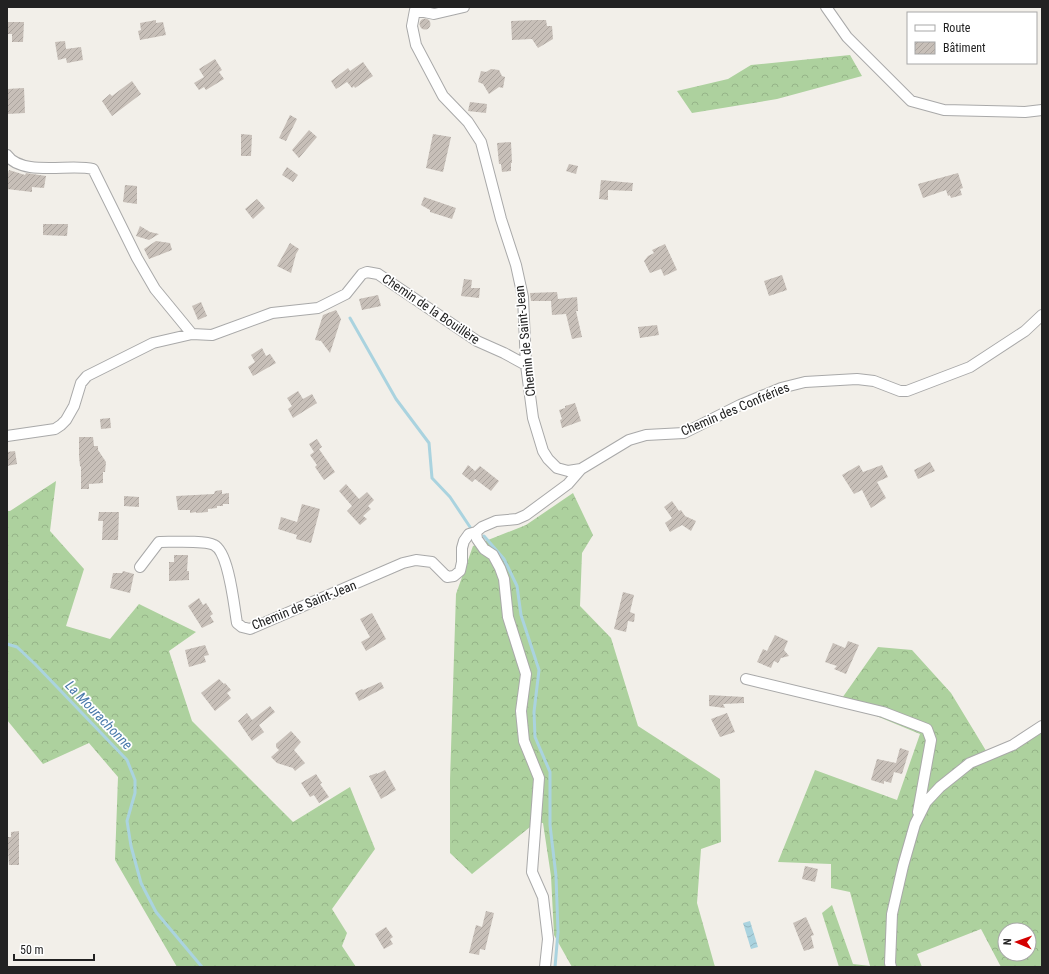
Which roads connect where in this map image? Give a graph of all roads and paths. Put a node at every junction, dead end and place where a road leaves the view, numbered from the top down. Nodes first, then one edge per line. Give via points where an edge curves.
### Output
1 (464, 7) edge
2 (826, 7) edge
3 (416, 9) edge
4 (1042, 110) edge
5 (7, 155) edge
6 (1042, 315) edge
7 (192, 334) junction
8 (526, 365) junction
9 (7, 436) edge
10 (581, 469) junction
11 (476, 532) junction
12 (140, 567) dead end
13 (746, 679) dead end
14 (1042, 726) edge
15 (915, 824) junction
16 (545, 967) edge
17 (891, 967) edge

1 - 3 street via 434,14
2 - 4 street via 847,37 912,101 944,110
3 - 8 street, Chemin de Saint-Jean via 412,26 416,45 443,96 468,122 481,142 524,297
5 - 7 street via 23,166 93,169 155,289
6 - 10 street, Chemin des Confréries via 1025,331 970,367 907,391 898,391 874,381 857,379 805,382 781,388 684,433 633,438
7 - 8 street, Chemin de la Bouillère via 212,335 272,313 318,308 346,294 362,274 367,272 378,274 477,341
7 - 9 street, Chemin de la Bouillère via 153,343 87,376 66,420 55,429
8 - 10 street, Chemin de Saint-Jean via 533,418 543,451 557,468 568,471
10 - 11 street, Chemin de Saint-Jean via 568,484 526,516 496,521
11 - 12 street, Chemin de Saint-Jean via 469,534 464,541 460,571 454,576 447,577 432,562 416,560 403,563 250,629 237,623 227,565 215,545 159,542
11 - 16 street via 477,539 500,568 504,580 508,617 526,674 521,711 524,741 538,778 532,872 543,897 548,938
13 - 15 street via 883,712 927,729 931,740
14 - 15 street via 1012,745 970,763 935,792 926,802
15 - 17 street via 902,866 892,914

